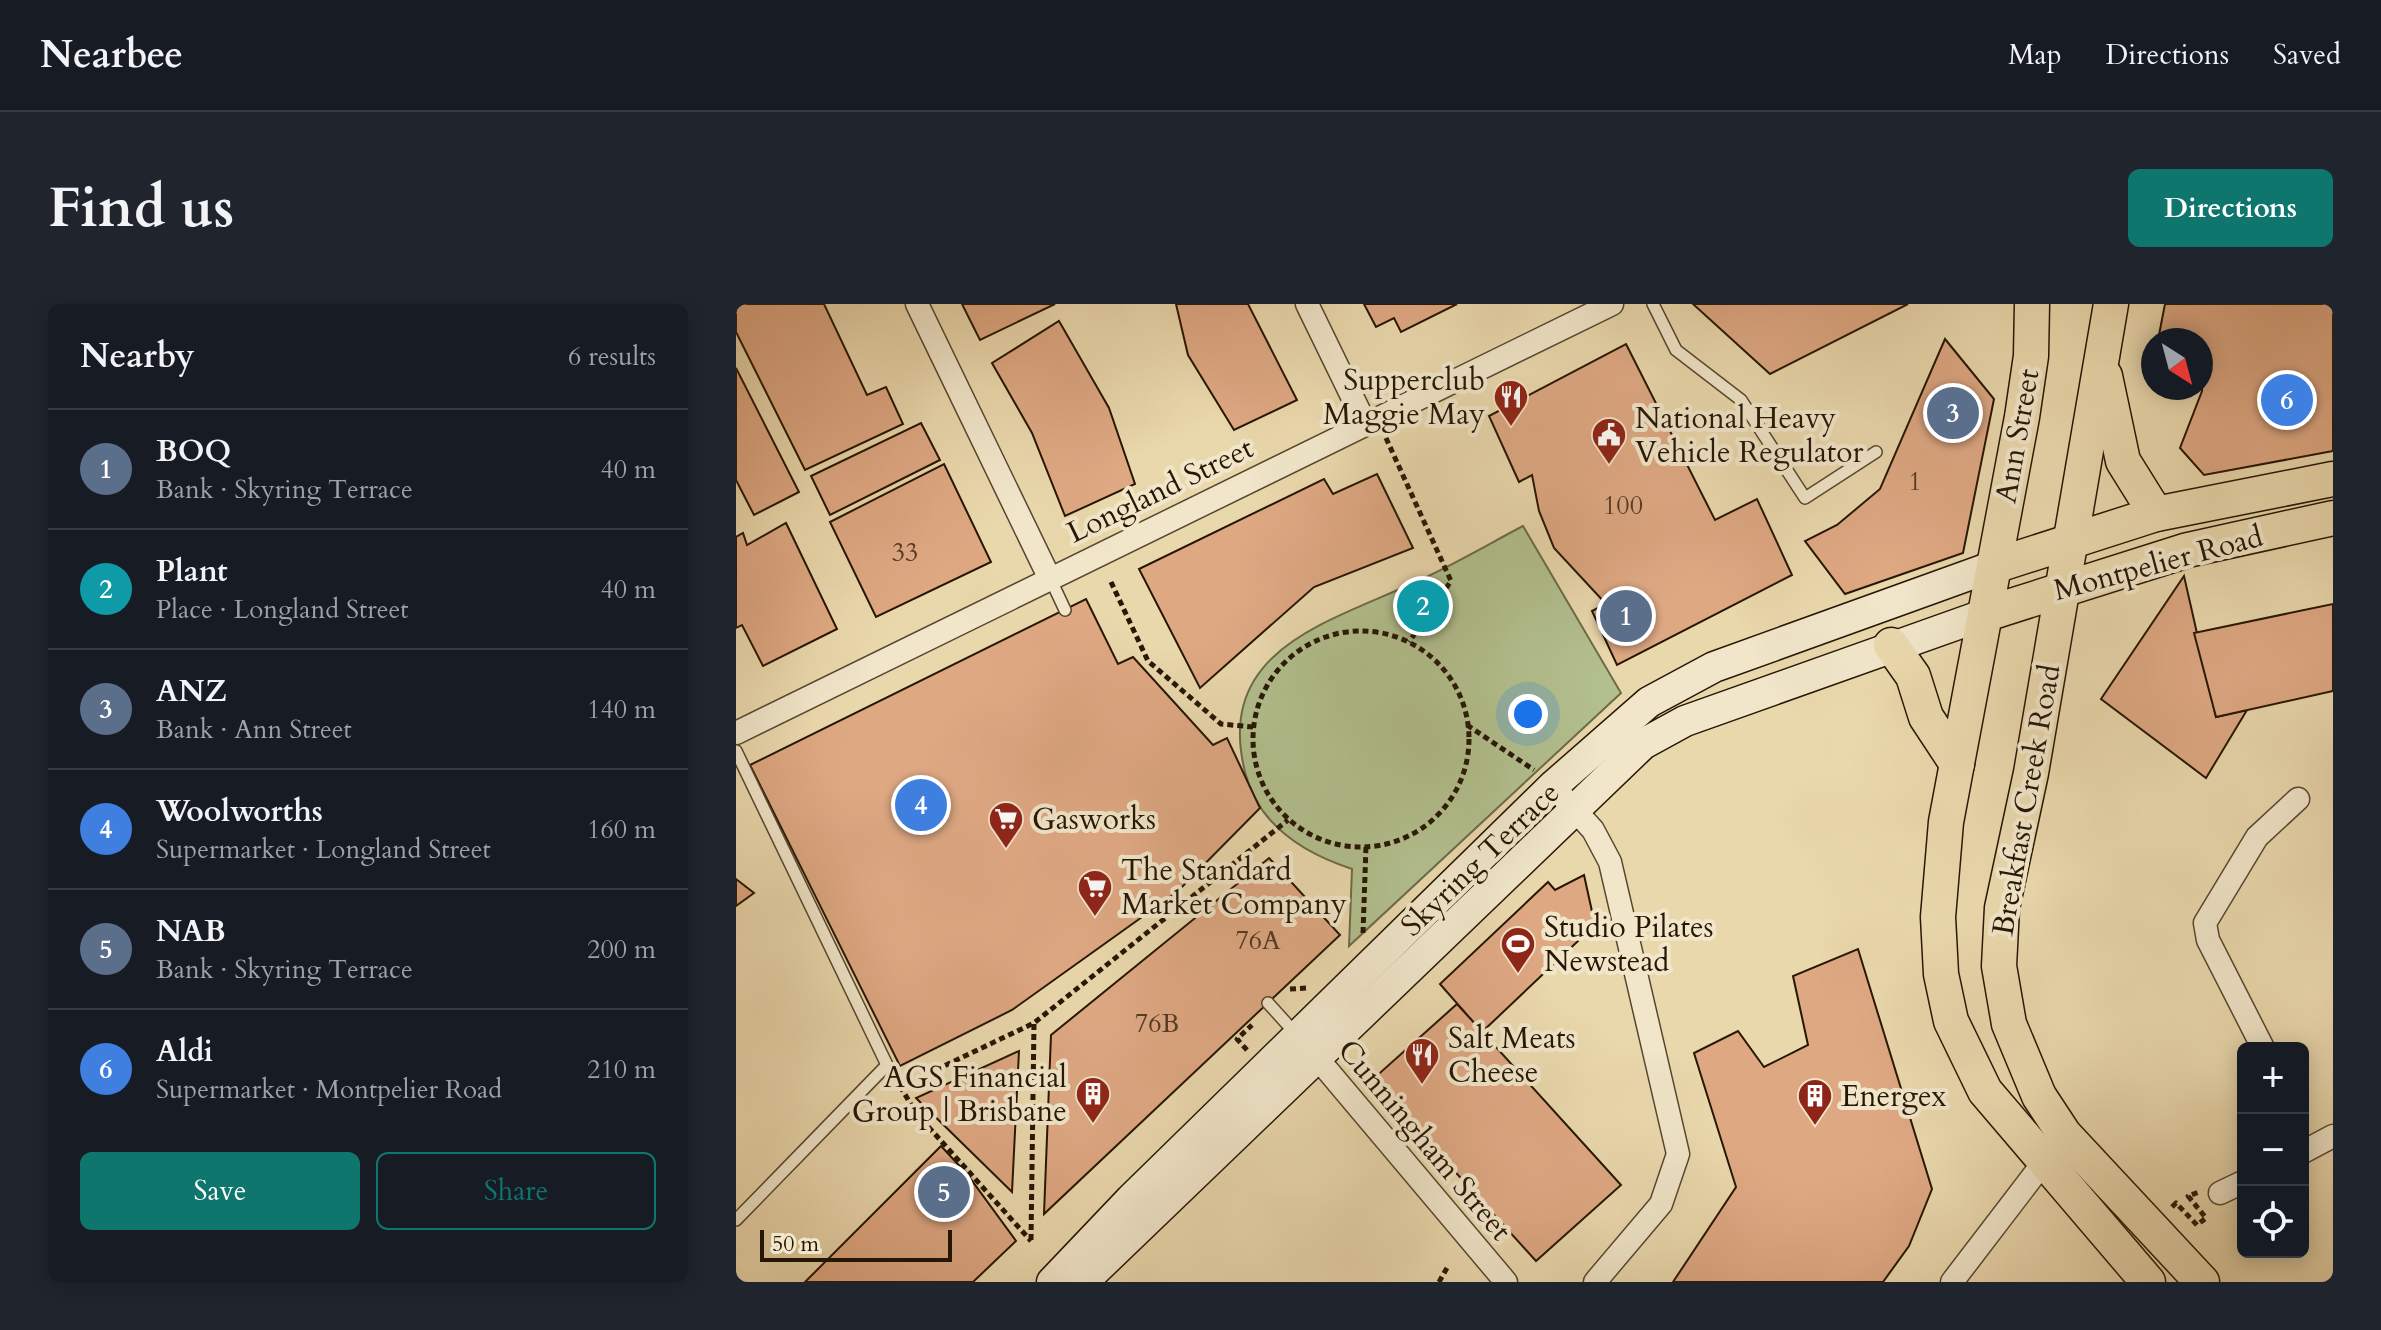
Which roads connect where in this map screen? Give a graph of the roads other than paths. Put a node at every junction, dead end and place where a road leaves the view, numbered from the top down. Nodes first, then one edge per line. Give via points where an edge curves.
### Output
1 (917, 304) edge
2 (1307, 304) edge
3 (1612, 304) edge
4 (1653, 304) edge
5 (2032, 304) edge
6 (2111, 304) edge
7 (2102, 364) junction
8 (1371, 420) junction
9 (1876, 452) dead end
10 (2333, 479) edge
11 (2156, 514) junction
12 (2333, 518) edge
13 (2071, 539) junction
14 (1994, 566) junction
15 (1049, 577) junction
16 (2064, 586) junction
17 (1065, 610) dead end
18 (1986, 614) junction
19 (1891, 645) junction
20 (736, 733) edge
21 (736, 751) edge
22 (1957, 764) junction
23 (1553, 786) junction
24 (2298, 799) dead end
25 (1575, 808) junction
26 (1268, 1003) dead end
27 (2260, 1042) edge
28 (1307, 1047) junction
29 (2333, 1136) edge
30 (2309, 1141) edge
31 (2043, 1163) junction
32 (2237, 1185) edge
33 (2213, 1198) road end
34 (736, 1220) edge
35 (1052, 1282) edge
36 (1083, 1282) edge
37 (1506, 1282) edge
38 (1595, 1282) edge
39 (1952, 1282) edge
40 (2148, 1282) edge
41 (2202, 1282) edge

1 - 15 street
2 - 8 street
3 - 8 street, Longland Street
4 - 9 lane via 1676,350 1741,400 1805,498
5 - 14 main road, Ann Street via 2031,356
6 - 7 main road, Breakfast Creek Road
7 - 11 main road via 2123,461
7 - 13 main road, Breakfast Creek Road
8 - 15 street, Longland Street
10 - 11 main road, Montpelier Road
11 - 13 main road, Montpelier Road
12 - 16 main road, Montpelier Road via 2188,550
13 - 14 main road, Montpelier Road
13 - 16 main road, Breakfast Creek Road
14 - 18 main road
14 - 23 street, Skyring Terrace via 1714,667 1649,702
15 - 17 lane
15 - 20 street, Longland Street
16 - 18 main road, Montpelier Road
16 - 41 main road, Breakfast Creek Road via 2002,908 2003,999 2027,1075 2064,1134
18 - 19 street, Skyring Terrace
18 - 22 main road
19 - 22 main road via 1913,676 1926,717
19 - 25 street, Skyring Terrace via 1685,721 1643,744
21 - 34 lane via 887,1065
22 - 31 main road via 1938,917 1945,997 1973,1073
23 - 25 street
23 - 28 street, Skyring Terrace via 1361,975
24 - 27 street via 2257,837 2205,923 2208,940
25 - 28 street, Skyring Terrace
25 - 38 street via 1610,862 1678,1154 1661,1204
26 - 28 lane
28 - 35 street, Skyring Terrace
28 - 36 street, Skyring Terrace
28 - 37 street, Cunningham Street
29 - 30 street
31 - 39 street
31 - 40 main road
32 - 33 street

